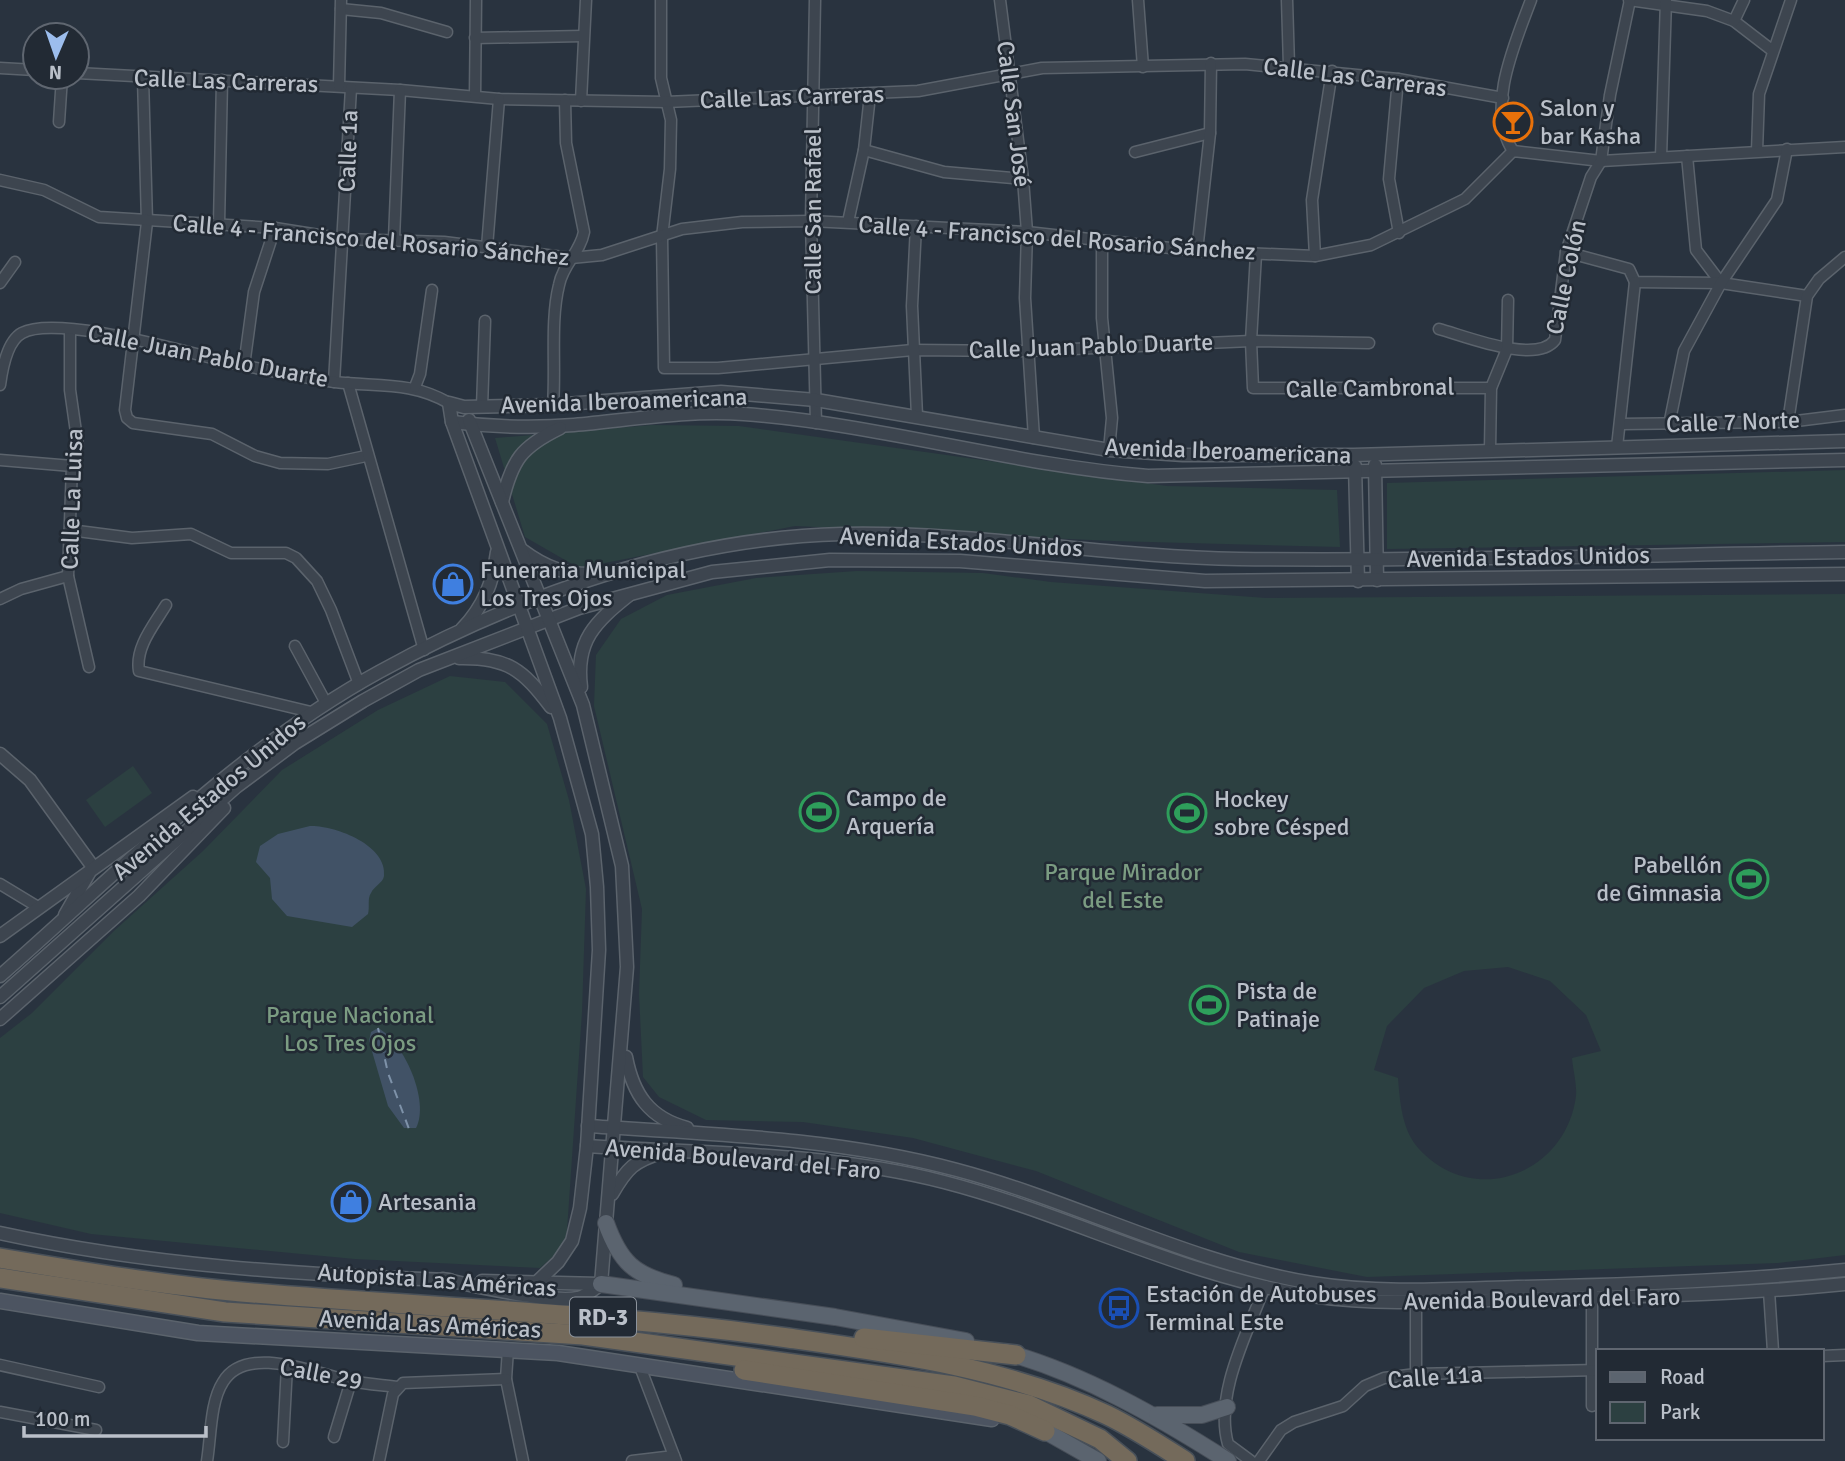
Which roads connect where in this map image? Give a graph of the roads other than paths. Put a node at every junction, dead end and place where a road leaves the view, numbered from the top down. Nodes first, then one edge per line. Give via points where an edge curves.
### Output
1 (476, 0) edge
2 (586, 0) edge
3 (661, 0) edge
4 (814, 0) edge
5 (999, 0) edge
6 (1138, 0) edge
7 (1287, 0) edge
8 (1531, 0) edge
9 (1630, 0) edge
10 (1744, 0) edge
11 (1791, 0) edge
12 (1666, 2) edge
13 (341, 5) edge
14 (1734, 21) junction
15 (447, 32) dead end
16 (583, 36) junction
17 (475, 38) junction
18 (1773, 51) junction
19 (1211, 63) junction
20 (1289, 66) junction
21 (1143, 67) junction
22 (0, 68) edge
23 (21, 69) edge
24 (1332, 71) junction
25 (91, 74) edge
26 (1010, 76) junction
27 (143, 78) junction
28 (1398, 79) junction
29 (222, 80) junction
30 (345, 87) junction
31 (400, 90) junction
32 (61, 91) edge
33 (814, 94) junction
34 (870, 95) junction
35 (475, 96) junction
36 (1503, 98) junction
37 (499, 99) junction
38 (565, 100) junction
39 (581, 100) junction
40 (666, 102) junction
41 (60, 122) dead end
42 (1210, 133) junction
43 (1845, 147) edge
44 (1787, 149) junction
45 (864, 150) junction
46 (1513, 151) junction
47 (1757, 151) junction
48 (1135, 152) dead end
49 (1687, 156) junction
50 (1661, 157) junction
51 (1601, 160) junction
52 (1023, 179) junction
53 (0, 180) edge
54 (811, 221) junction
55 (148, 222) junction
56 (848, 222) junction
57 (219, 224) junction
58 (916, 226) junction
59 (275, 228) junction
60 (1027, 232) junction
61 (1399, 233) junction
62 (662, 237) junction
63 (344, 239) junction
64 (394, 239) junction
65 (1102, 242) junction
66 (487, 247) junction
67 (1198, 251) junction
68 (1566, 252) junction
69 (1255, 254) junction
70 (1315, 256) junction
71 (1845, 257) edge
72 (571, 258) junction
73 (15, 262) dead end
74 (1635, 282) junction
75 (0, 283) edge
76 (1721, 283) junction
77 (432, 290) dead end
78 (1807, 296) junction
79 (1508, 300) dead end
80 (485, 321) dead end
81 (1439, 329) dead end
82 (70, 330) junction
83 (133, 340) junction
84 (1251, 341) junction
85 (1369, 344) dead end
86 (1105, 348) junction
87 (1507, 349) junction
88 (913, 350) junction
89 (1028, 351) junction
90 (814, 361) junction
91 (244, 366) junction
92 (334, 382) junction
93 (348, 383) junction
94 (0, 385) edge
95 (415, 387) junction
96 (1492, 388) junction
97 (816, 400) junction
98 (449, 403) junction
99 (554, 405) junction
100 (464, 407) junction
101 (482, 407) junction
102 (916, 415) junction
103 (1845, 415) edge
104 (452, 422) junction
105 (1788, 422) junction
106 (816, 423) junction
107 (1621, 424) junction
108 (471, 425) junction
109 (1669, 425) junction
110 (564, 426) junction
111 (1034, 438) junction
112 (1845, 441) edge
113 (1617, 447) junction
114 (1109, 450) junction
115 (1490, 450) junction
116 (1354, 455) junction
117 (1375, 455) junction
118 (366, 456) junction
119 (0, 460) edge
120 (1845, 460) edge
121 (72, 466) junction
122 (1375, 472) junction
123 (1355, 473) junction
124 (502, 502) junction
125 (70, 530) junction
126 (497, 548) junction
127 (520, 549) junction
128 (1845, 552) edge
129 (1358, 559) junction
130 (1377, 559) junction
131 (610, 574) junction
132 (1845, 574) edge
133 (68, 576) junction
134 (1377, 580) junction
135 (1358, 581) junction
136 (634, 590) junction
137 (540, 597) junction
138 (0, 599) edge
139 (166, 605) dead end
140 (520, 608) junction
141 (550, 621) junction
142 (527, 629) junction
143 (460, 631) junction
144 (295, 646) dead end
145 (424, 649) junction
146 (449, 659) junction
147 (89, 667) dead end
148 (359, 684) junction
149 (326, 703) junction
150 (583, 705) junction
151 (311, 712) junction
152 (560, 718) junction
153 (0, 754) edge
154 (240, 765) junction
155 (260, 768) junction
156 (93, 867) junction
157 (0, 884) edge
158 (38, 907) junction
159 (58, 925) junction
160 (0, 936) edge
161 (0, 976) edge
162 (0, 997) edge
163 (0, 1019) edge
164 (623, 1038) junction
165 (588, 1126) junction
166 (616, 1128) junction
167 (714, 1135) junction
168 (587, 1146) junction
169 (614, 1147) junction
170 (695, 1150) junction
171 (608, 1200) junction
172 (606, 1223) junction
173 (0, 1233) edge
174 (0, 1258) edge
175 (1845, 1270) edge
176 (0, 1278) edge
177 (443, 1279) junction
178 (537, 1282) junction
179 (601, 1284) junction
180 (1845, 1284) edge
181 (1265, 1286) junction
182 (1769, 1291) junction
183 (1592, 1292) junction
184 (1416, 1295) junction
185 (0, 1301) edge
186 (734, 1302) junction
187 (735, 1331) junction
188 (583, 1335) junction
189 (508, 1349) junction
190 (1773, 1349) edge
191 (1016, 1355) junction
192 (1845, 1355) edge
193 (1824, 1356) edge
194 (639, 1364) junction
195 (0, 1365) edge
196 (287, 1366) junction
197 (1595, 1370) edge
198 (1416, 1374) junction
199 (506, 1379) junction
200 (351, 1381) junction
201 (398, 1387) junction
202 (99, 1388) dead end
203 (1592, 1406) dead end
204 (1227, 1407) junction
205 (0, 1412) edge
206 (1150, 1415) junction
207 (96, 1430) dead end
208 (1045, 1431) junction
209 (334, 1437) dead end
210 (283, 1442) dead end
211 (1226, 1454) edge
212 (675, 1458) edge
213 (207, 1461) edge
214 (379, 1461) edge
215 (523, 1461) edge
216 (632, 1461) edge
217 (1098, 1461) edge
218 (1127, 1461) edge
219 (1185, 1461) edge
220 (1251, 1461) edge
221 (1259, 1461) edge

1 - 17 street
2 - 16 street
3 - 40 street via 661,78
4 - 33 street, Calle San Rafael
5 - 26 street, Calle San José
6 - 21 street
7 - 20 street
8 - 36 street
9 - 12 street
9 - 51 street, Calle Colón
10 - 14 street
11 - 18 street
12 - 14 street
12 - 50 street
13 - 15 street
13 - 30 street, Calle 1a
14 - 18 street
16 - 17 street
16 - 39 street
17 - 35 street
18 - 47 street via 1759,94
19 - 20 street, Calle Las Carreras
19 - 21 street, Calle Las Carreras
19 - 42 street
20 - 24 street, Calle Las Carreras
21 - 26 street, Calle Las Carreras via 1041,68
22 - 23 street
24 - 28 street, Calle Las Carreras
24 - 70 street via 1312,200
25 - 27 street, Calle Las Carreras
26 - 34 street, Calle Las Carreras
26 - 52 street, Calle San José
27 - 29 street, Calle Las Carreras
27 - 55 street
28 - 36 street, Calle Las Carreras
28 - 61 street via 1389,179
29 - 30 street, Calle Las Carreras
29 - 57 street
30 - 31 street, Calle Las Carreras
30 - 63 street, Calle 1a
31 - 35 street, Calle Las Carreras
31 - 64 street
32 - 41 street
33 - 34 street, Calle Las Carreras
33 - 40 street, Calle Las Carreras
33 - 54 street, Calle San Rafael
34 - 45 street
35 - 37 street, Calle Las Carreras
36 - 46 street via 1504,137
37 - 38 street, Calle Las Carreras
37 - 66 street
38 - 39 street, Calle Las Carreras
38 - 72 street via 565,143 583,232 582,245
39 - 40 street, Calle Las Carreras
40 - 62 street via 670,169
42 - 48 street
42 - 67 street
43 - 44 street
44 - 47 street
44 - 76 street via 1777,200
45 - 52 street via 944,172
45 - 56 street
46 - 51 street
46 - 61 street, Calle 4 - Francisco del Rosario Sánchez via 1465,199
47 - 49 street
49 - 50 street
49 - 76 street via 1696,250
50 - 51 street
51 - 68 street, Calle Colón
52 - 60 street, Calle San José
53 - 55 street, Calle 4 - Francisco del Rosario Sánchez via 44,190 99,217
54 - 56 street, Calle 4 - Francisco del Rosario Sánchez
54 - 62 street, Calle 4 - Francisco del Rosario Sánchez via 730,223 682,229
54 - 90 street, Calle San Rafael
55 - 57 street, Calle 4 - Francisco del Rosario Sánchez
55 - 83 street
56 - 58 street, Calle 4 - Francisco del Rosario Sánchez
57 - 59 street, Calle 4 - Francisco del Rosario Sánchez
58 - 60 street, Calle 4 - Francisco del Rosario Sánchez
58 - 88 street
59 - 63 street, Calle 4 - Francisco del Rosario Sánchez
59 - 91 street via 254,292
60 - 65 street, Calle 4 - Francisco del Rosario Sánchez
60 - 89 street, Calle San José
61 - 70 street, Calle 4 - Francisco del Rosario Sánchez via 1371,245
62 - 72 street, Calle 4 - Francisco del Rosario Sánchez via 602,255
62 - 90 street, Calle Juan Pablo Duarte via 664,368
63 - 64 street, Calle 4 - Francisco del Rosario Sánchez
63 - 92 street, Calle 1a
64 - 66 street, Calle 4 - Francisco del Rosario Sánchez
65 - 67 street, Calle 4 - Francisco del Rosario Sánchez
65 - 86 street
66 - 72 street, Calle 4 - Francisco del Rosario Sánchez
67 - 69 street, Calle 4 - Francisco del Rosario Sánchez
68 - 74 street via 1629,269
68 - 87 street, Calle Colón via 1555,340 1545,348
69 - 70 street, Calle 4 - Francisco del Rosario Sánchez
69 - 84 street
71 - 78 street
72 - 99 street via 562,270 555,301
73 - 75 street
74 - 76 street
74 - 107 street
76 - 78 street
76 - 109 street via 1684,351
77 - 95 street
78 - 105 street
79 - 87 street
80 - 101 street
81 - 87 street
82 - 83 street, Calle Juan Pablo Duarte
82 - 94 street, Calle Juan Pablo Duarte via 40,328 12,341
82 - 121 street, Calle La Luisa via 70,390 78,446
83 - 91 street, Calle Juan Pablo Duarte
83 - 118 street via 125,410 133,423 212,434 279,463 328,464
84 - 85 street, Calle Juan Pablo Duarte
84 - 86 street, Calle Juan Pablo Duarte
84 - 96 street, Calle Cambronal via 1251,385 1256,389
86 - 89 street, Calle Juan Pablo Duarte
86 - 114 street via 1112,418
87 - 96 street
88 - 89 street, Calle Juan Pablo Duarte
88 - 90 street, Calle Juan Pablo Duarte
88 - 102 street
89 - 111 street, Calle San José
90 - 97 street, Calle San Rafael
91 - 92 street, Calle Juan Pablo Duarte
92 - 93 street, Calle Juan Pablo Duarte
93 - 95 street, Calle Juan Pablo Duarte
93 - 118 street
95 - 98 street, Calle Juan Pablo Duarte
96 - 115 street
97 - 99 street, Avenida Iberoamericana via 722,392
97 - 102 street, Avenida Iberoamericana
97 - 106 street, Calle San Rafael
98 - 100 street, Avenida Iberoamericana
98 - 104 street
99 - 101 street, Avenida Iberoamericana
100 - 101 street, Avenida Iberoamericana
100 - 108 street
102 - 111 street, Avenida Iberoamericana
103 - 105 street, Calle 7 Norte
104 - 108 street, Avenida Iberoamericana
104 - 126 street
105 - 109 street, Calle 7 Norte
106 - 110 street, Avenida Iberoamericana via 712,412
106 - 123 street, Avenida Iberoamericana via 1115,474
107 - 109 street, Calle 7 Norte
107 - 113 street
108 - 110 street, Avenida Iberoamericana
108 - 124 street
110 - 124 street via 535,440 516,457
111 - 114 street, Avenida Iberoamericana
112 - 113 street, Avenida Iberoamericana
113 - 115 street, Avenida Iberoamericana
114 - 116 street, Avenida Iberoamericana
115 - 117 street, Avenida Iberoamericana
116 - 117 street, Avenida Iberoamericana
116 - 123 street
117 - 122 street
118 - 145 street
119 - 121 street
120 - 122 street, Avenida Iberoamericana
121 - 125 street, Calle La Luisa
122 - 123 street, Avenida Iberoamericana
122 - 130 street
123 - 129 street
124 - 127 street
125 - 133 street, Calle La Luisa
125 - 148 street via 132,538 191,534 232,553 286,553 296,558 317,581
126 - 140 street
126 - 143 street via 485,599
127 - 131 street via 540,564 570,575
127 - 137 street
128 - 130 street, Avenida Estados Unidos
129 - 130 street, Avenida Estados Unidos
129 - 131 street, Avenida Estados Unidos via 1232,559 916,535 840,534 721,548
129 - 135 street
130 - 134 street
131 - 137 street, Avenida Estados Unidos
132 - 134 street, Avenida Estados Unidos
133 - 138 street
133 - 147 street, Calle La Luisa
134 - 135 street, Avenida Estados Unidos
135 - 136 street, Avenida Estados Unidos via 1205,581 960,561 830,560 712,572
136 - 141 street, Avenida Estados Unidos
136 - 150 street via 598,619 583,645 579,673
137 - 140 street, Avenida Estados Unidos
137 - 141 street
139 - 151 street via 143,643 138,671
140 - 142 street
140 - 143 street, Avenida Estados Unidos
141 - 142 street, Avenida Estados Unidos
141 - 150 street
142 - 146 street, Avenida Estados Unidos
142 - 152 street
143 - 145 street, Avenida Estados Unidos
144 - 149 street
145 - 148 street, Avenida Estados Unidos
146 - 152 street via 482,658 512,666 527,675
146 - 155 street, Avenida Estados Unidos via 363,701
148 - 149 street, Avenida Estados Unidos
149 - 151 street, Avenida Estados Unidos
150 - 164 street via 622,866 627,957
151 - 154 street, Avenida Estados Unidos
152 - 165 street via 592,834 597,887 599,950
153 - 156 street via 30,780
154 - 156 street
154 - 159 street, Avenida Estados Unidos
155 - 162 street, Avenida Estados Unidos
155 - 163 street via 139,896
156 - 158 street
156 - 159 street
157 - 158 street
158 - 160 street
159 - 161 street, Avenida Estados Unidos
164 - 166 street
164 - 167 street via 631,1081 650,1110 674,1124
165 - 166 street, Avenida Boulevard del Faro
165 - 168 street
166 - 167 street, Avenida Boulevard del Faro
166 - 169 street
167 - 184 street, Avenida Boulevard del Faro via 859,1149 927,1162 1279,1276
168 - 169 street, Avenida Boulevard del Faro
168 - 178 street via 572,1241
169 - 170 street, Avenida Boulevard del Faro
169 - 171 street
170 - 171 street via 638,1160
170 - 181 street, Avenida Boulevard del Faro via 832,1162 946,1183 1210,1272
171 - 172 street
172 - 179 street
172 - 186 main road via 625,1261 648,1278
173 - 177 street, Avenida Las Américas via 110,1254 275,1273
174 - 187 highway, Autopista Las Américas / RD-3 via 233,1292 569,1313
175 - 183 street, Avenida Boulevard del Faro
176 - 188 highway, Autopista Las Américas / RD-3 via 225,1312
177 - 178 street
177 - 179 street via 565,1298 586,1295
178 - 179 street
179 - 186 main road
180 - 182 street, Avenida Boulevard del Faro
181 - 184 street, Avenida Boulevard del Faro via 1312,1296
181 - 204 street via 1232,1379
182 - 183 street, Avenida Boulevard del Faro
182 - 190 street
183 - 184 street, Avenida Boulevard del Faro
183 - 197 street
184 - 198 street
185 - 189 main road, Avenida Las Américas via 156,1328 240,1337
186 - 191 main road via 967,1341
187 - 191 highway via 755,1328
187 - 219 highway, Autopista Las Américas / RD-3 via 967,1367 1034,1386 1106,1414
188 - 208 highway via 687,1360 975,1406
188 - 218 highway, Autopista Las Américas / RD-3 via 954,1386 1029,1405 1100,1439
189 - 194 main road, Avenida Las Américas
189 - 199 street
191 - 206 main road via 1075,1377
192 - 193 street
194 - 208 main road, Avenida Las Américas
194 - 212 street
195 - 202 street
196 - 200 street, Calle 29
196 - 210 street
196 - 213 street, Calle 29 via 264,1363 241,1367 226,1376 217,1395
197 - 198 street, Calle 11a
197 - 203 street
198 - 221 street, Calle 11a via 1384,1378 1329,1413 1294,1422 1272,1440
199 - 201 street, Calle 29 via 411,1381
199 - 215 street
200 - 201 street, Calle 29
200 - 209 street
201 - 214 street
204 - 206 main road via 1202,1415
204 - 211 street
205 - 207 street
206 - 211 main road
208 - 217 main road, Avenida Las Américas
211 - 220 street
212 - 216 street

